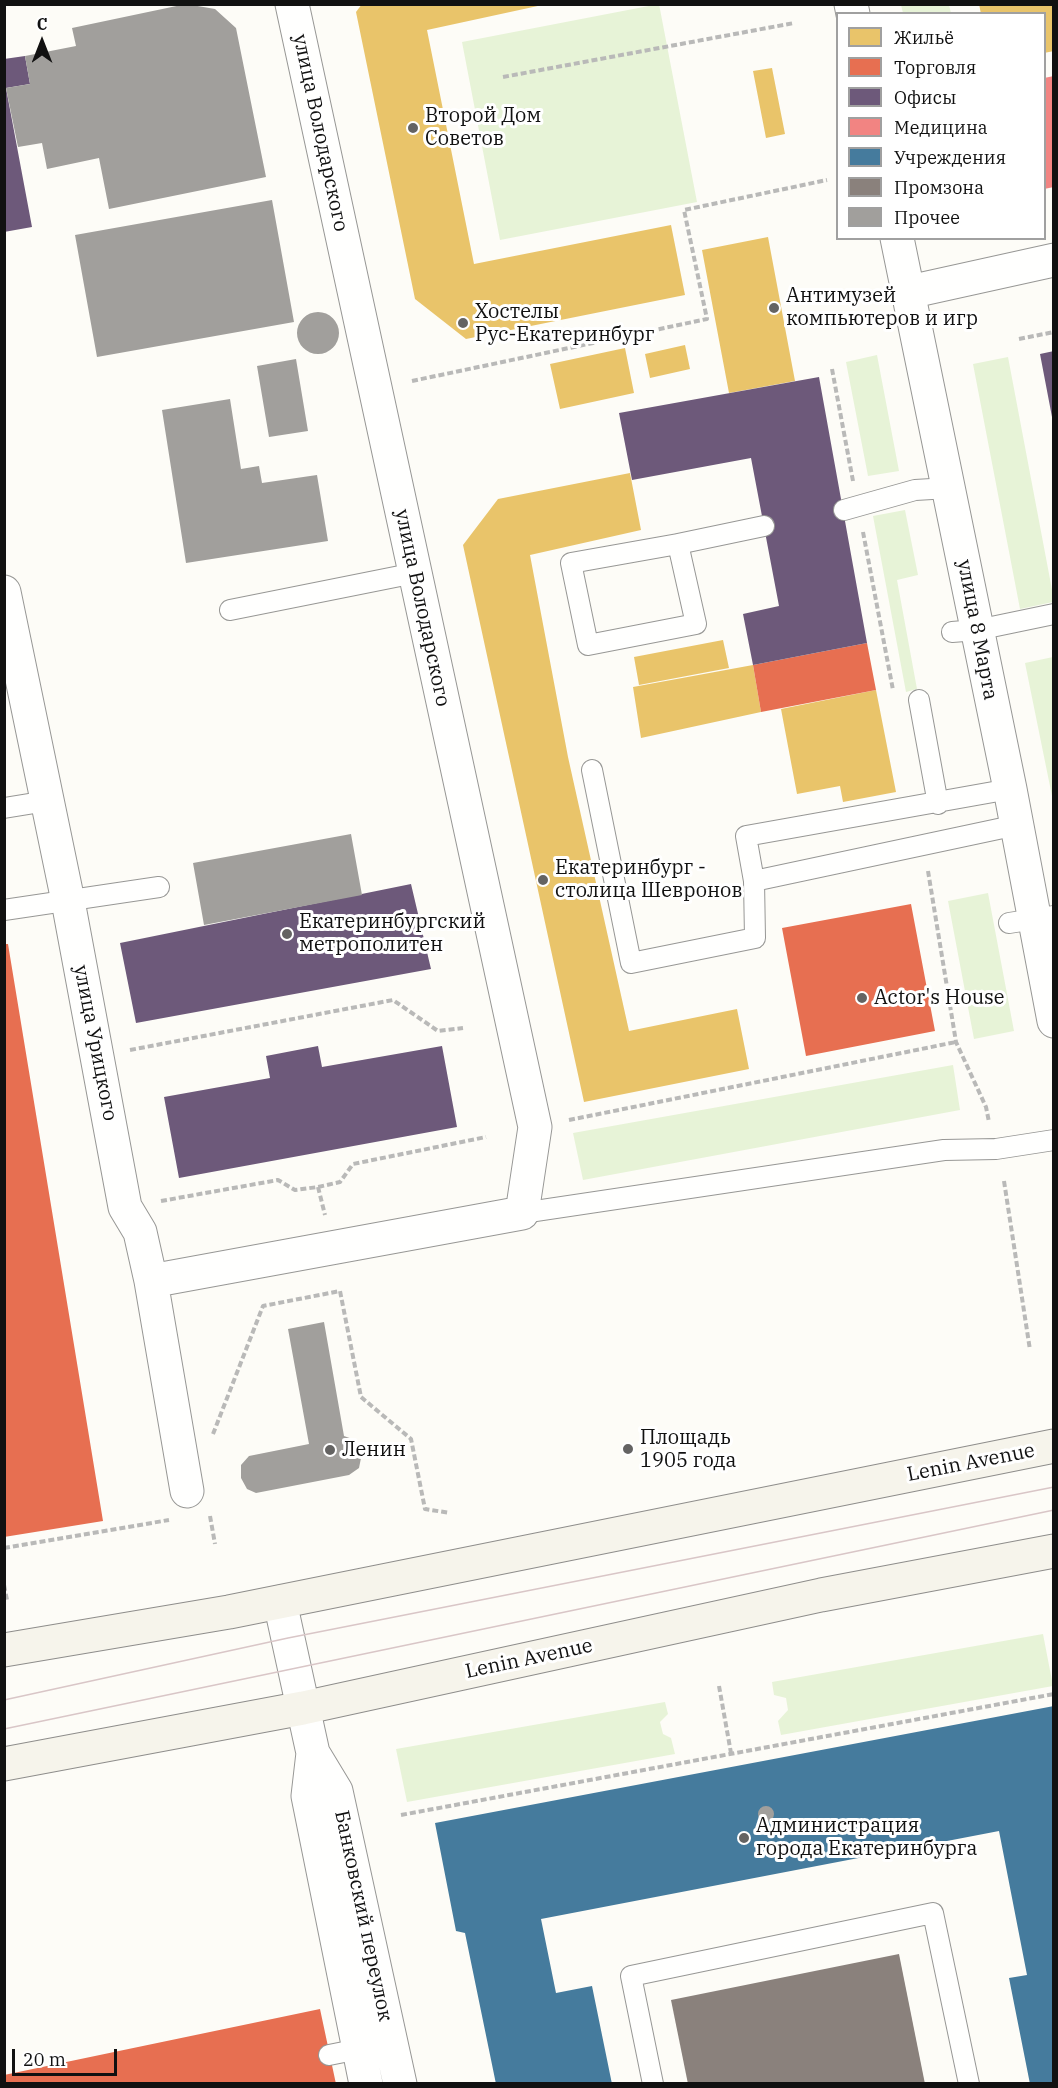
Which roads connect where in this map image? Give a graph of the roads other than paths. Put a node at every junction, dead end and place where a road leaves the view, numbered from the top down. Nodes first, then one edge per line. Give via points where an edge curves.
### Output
1 (292, 4) edge
2 (897, 240) edge
3 (1053, 260) edge
4 (909, 292) junction
5 (949, 488) junction
6 (844, 510) dead end
7 (764, 526) dead end
8 (678, 544) junction
9 (415, 573) junction
10 (4, 592) edge
11 (230, 610) dead end
12 (1053, 614) edge
13 (965, 631) junction
14 (919, 700) dead end
15 (592, 771) dead end
16 (1010, 789) junction
17 (47, 801) junction
18 (938, 804) junction
19 (4, 808) edge
20 (1017, 825) junction
21 (754, 881) junction
22 (159, 887) dead end
23 (68, 901) junction
24 (4, 910) edge
25 (1033, 920) edge
26 (1053, 1021) edge
27 (1053, 1140) edge
28 (522, 1213) junction
29 (151, 1281) junction
30 (1053, 1446) edge
31 (187, 1491) dead end
32 (1053, 1551) edge
33 (280, 1602) junction
34 (4, 1650) edge
35 (303, 1708) junction
36 (313, 1753) junction
37 (4, 1764) edge
38 (366, 2084) edge
39 (400, 2084) edge
40 (653, 2084) edge
41 (969, 2084) edge

1 - 9 street, улица Володарского
2 - 4 street, улица 8 Марта
3 - 4 street
4 - 5 street, улица 8 Марта
5 - 6 lane via 915,490
5 - 13 street, улица 8 Марта
7 - 8 lane
8 - 8 lane via 696,624 588,645 571,563
9 - 11 lane
9 - 28 street, улица Володарского via 535,1127
10 - 17 street, улица Урицкого
12 - 13 lane
13 - 16 street, улица 8 Марта
14 - 18 lane
15 - 21 lane via 631,963 755,938
16 - 18 lane
16 - 20 street, улица 8 Марта
17 - 19 lane
17 - 23 street, улица Урицкого
18 - 21 lane via 746,836
20 - 21 lane
20 - 25 street, улица 8 Марта
22 - 23 lane
23 - 24 lane
23 - 29 street, улица Урицкого via 125,1207 140,1232
25 - 26 street, улица 8 Марта
27 - 28 lane via 996,1149 944,1150
28 - 29 street
29 - 31 street, улица Урицкого
30 - 33 main road, Lenin Avenue
32 - 35 main road, Lenin Avenue via 821,1595
33 - 34 main road, Lenin Avenue
33 - 35 street, Банковский переулок
35 - 36 street, Банковский переулок
35 - 37 main road, Lenin Avenue
36 - 38 street, Банковский переулок via 308,1796 344,2052
36 - 39 street, Банковский переулок via 336,1791
40 - 41 lane via 631,1976 933,1913

